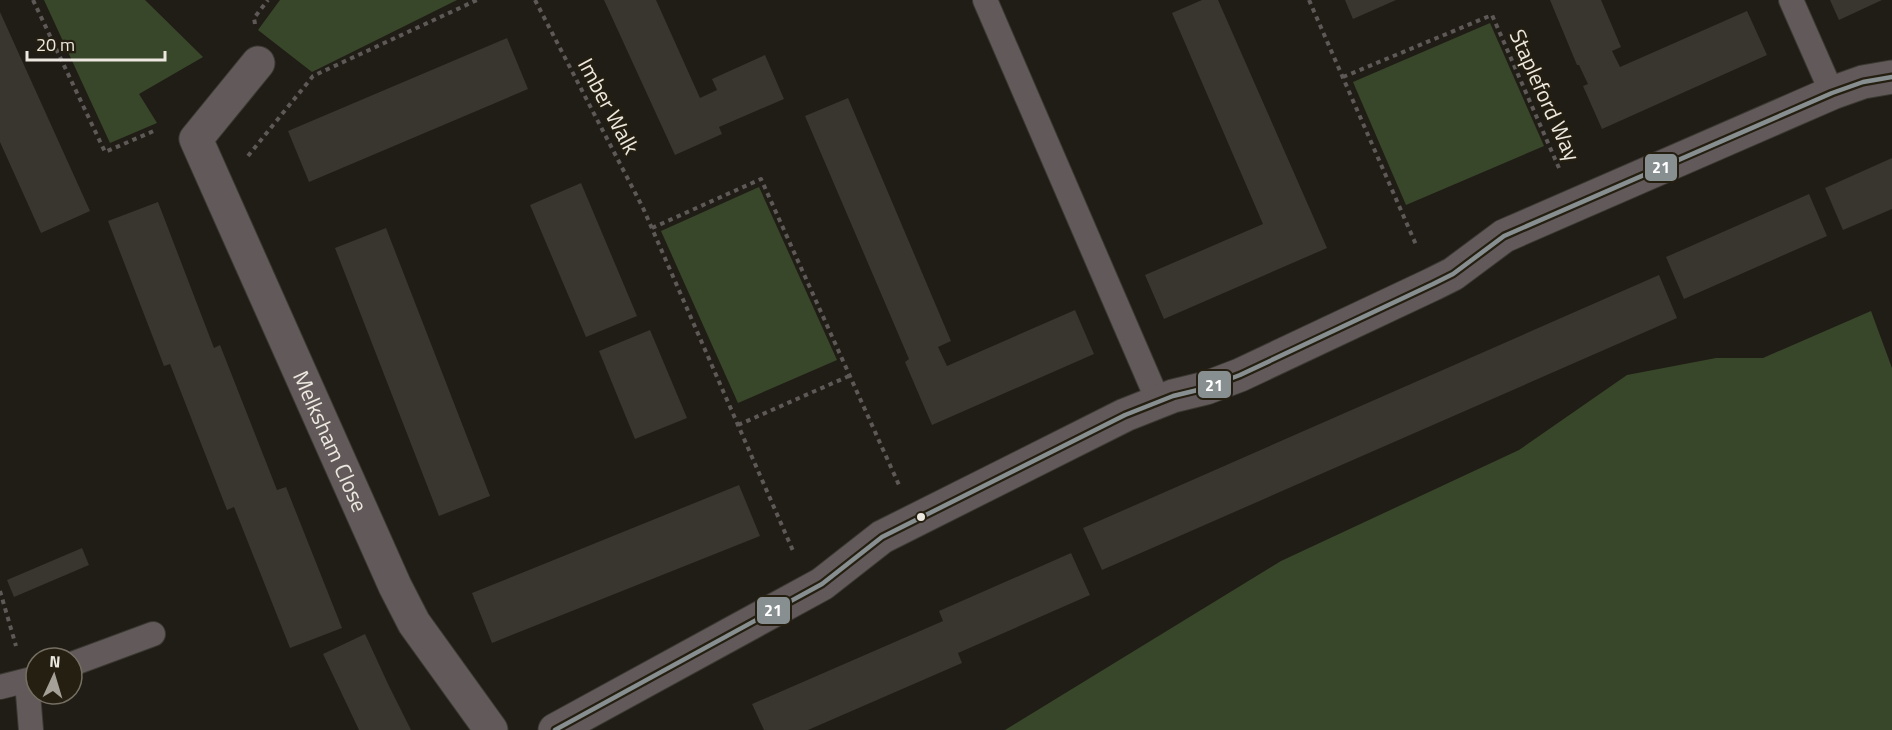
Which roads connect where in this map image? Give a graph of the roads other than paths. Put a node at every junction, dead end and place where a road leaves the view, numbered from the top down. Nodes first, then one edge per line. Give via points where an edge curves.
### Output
1 (985, 0) edge
2 (1791, 0) edge
3 (258, 63) dead end
4 (1892, 77) edge
5 (1832, 93) junction
6 (1159, 403) junction
7 (153, 634) dead end
8 (84, 660) edge
9 (24, 682) edge
10 (0, 687) edge
11 (31, 706) edge
12 (31, 730) edge
13 (491, 730) edge
14 (555, 730) edge

1 - 6 lane
2 - 5 lane
3 - 13 street, Melksham Close via 196,139 395,586 414,623
4 - 5 street
5 - 6 street via 1504,236 1453,274 1240,375
6 - 14 street via 1125,415 882,537 822,584
7 - 8 lane
9 - 10 lane
11 - 12 lane

